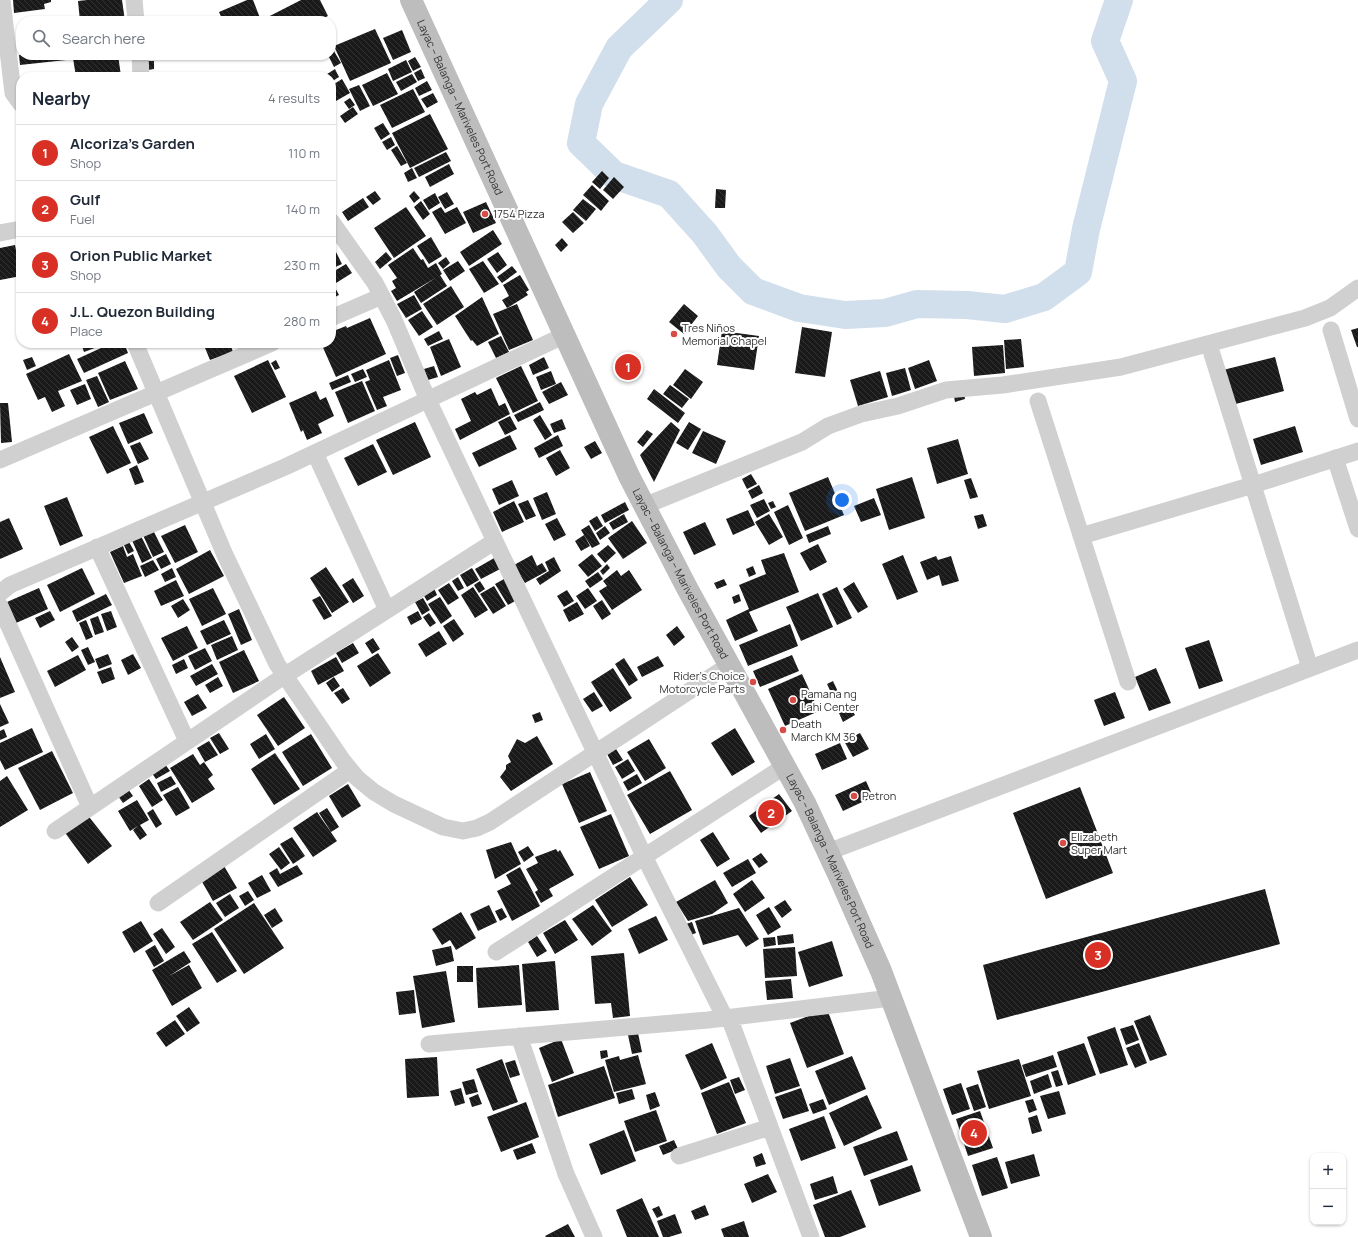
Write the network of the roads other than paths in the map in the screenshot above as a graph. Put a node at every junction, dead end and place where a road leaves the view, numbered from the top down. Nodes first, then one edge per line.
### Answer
1 (2, 0) edge
2 (134, 0) edge
3 (411, 0) edge
4 (136, 16) edge
5 (140, 60) edge
6 (141, 72) edge
7 (16, 97) edge
8 (336, 228) edge
9 (16, 230) edge
10 (0, 233) edge
11 (1358, 288) edge
12 (382, 296) junction
13 (336, 316) edge
14 (1331, 330) dead end
15 (565, 335) junction
16 (137, 348) edge
17 (261, 348) edge
18 (1212, 354) dead end
19 (155, 394) junction
20 (428, 400) junction
21 (1038, 401) dead end
22 (1358, 419) edge
23 (1358, 451) edge
24 (315, 453) junction
25 (1335, 458) junction
26 (0, 460) edge
27 (1253, 485) junction
28 (202, 502) junction
29 (644, 506) junction
30 (1358, 530) edge
31 (1081, 536) junction
32 (495, 541) junction
33 (97, 547) junction
34 (0, 593) edge
35 (0, 606) edge
36 (387, 610) junction
37 (1358, 650) edge
38 (729, 665) junction
39 (1310, 668) junction
40 (284, 676) junction
41 (1128, 682) dead end
42 (187, 741) junction
43 (595, 752) junction
44 (785, 766) junction
45 (350, 770) junction
46 (90, 807) junction
47 (55, 830) dead end
48 (828, 852) junction
49 (644, 856) junction
50 (158, 903) dead end
51 (496, 952) dead end
52 (891, 998) junction
53 (727, 1018) junction
54 (519, 1036) junction
55 (429, 1044) dead end
56 (770, 1127) junction
57 (679, 1156) dead end
58 (594, 1237) edge
59 (811, 1237) edge
60 (981, 1237) edge

1 - 7 street
2 - 4 street
3 - 15 main road, Layac – Balanga – Mariveles Port Road
5 - 6 street
8 - 12 street
9 - 10 street
11 - 29 street
12 - 13 street
12 - 20 street
14 - 22 street
15 - 20 street
15 - 29 main road, Layac – Balanga – Mariveles Port Road
16 - 19 street
17 - 19 street
18 - 27 street
19 - 26 street
19 - 28 street
20 - 24 street
20 - 32 street
21 - 31 street
23 - 25 street
24 - 28 street
24 - 36 street
25 - 27 street
25 - 30 street
27 - 31 street
27 - 39 street
28 - 33 street
28 - 40 street
29 - 38 main road, Layac – Balanga – Mariveles Port Road
31 - 41 street
32 - 36 street
32 - 43 street
33 - 34 street
33 - 42 street
35 - 46 street
36 - 40 street
37 - 39 street
38 - 43 street
38 - 44 main road, Layac – Balanga – Mariveles Port Road
39 - 48 street
40 - 42 street
40 - 45 street
42 - 46 street
43 - 45 street
43 - 49 street
44 - 48 main road, Layac – Balanga – Mariveles Port Road
44 - 49 street
45 - 50 street
46 - 47 street
48 - 52 main road, Layac – Balanga – Mariveles Port Road
49 - 51 street
49 - 53 street
52 - 53 street
52 - 60 main road, Layac – Balanga – Mariveles Port Road
53 - 54 street
53 - 56 street
54 - 55 street
54 - 58 street
56 - 57 street
56 - 59 street

